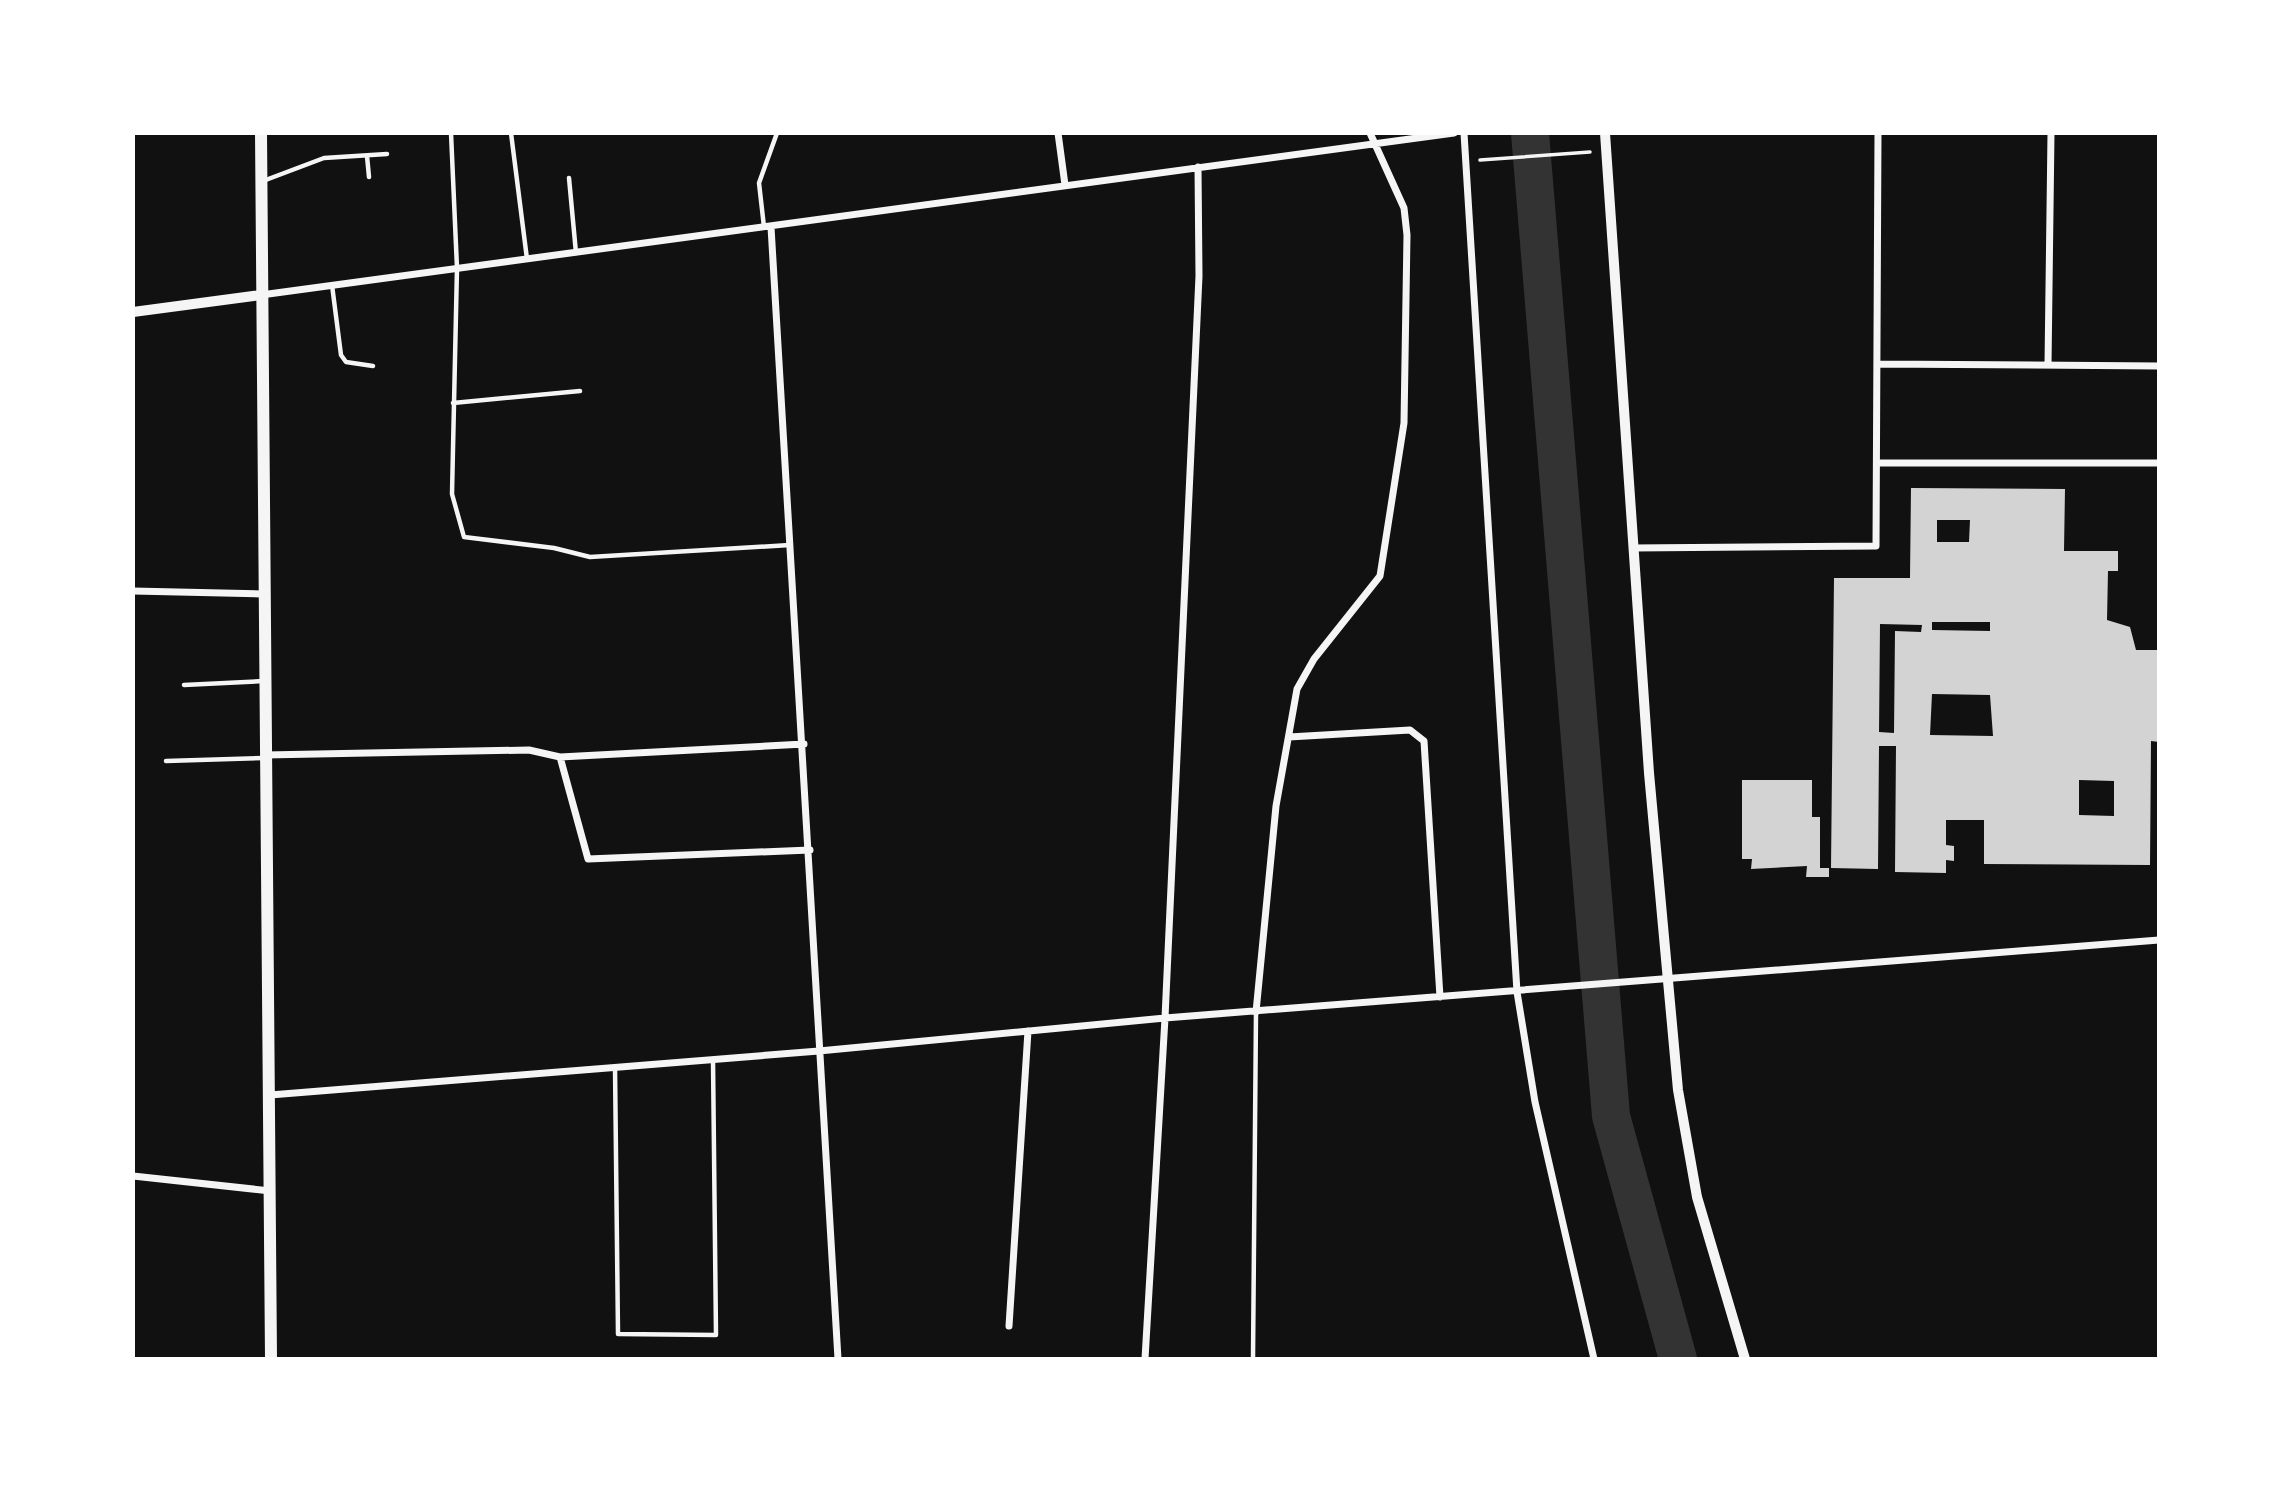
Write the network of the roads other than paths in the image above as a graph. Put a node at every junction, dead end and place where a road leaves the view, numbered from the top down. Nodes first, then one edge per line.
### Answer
1 (261, 133) edge
2 (451, 133) edge
3 (511, 133) edge
4 (777, 133) edge
5 (1058, 133) edge
6 (1370, 133) edge
7 (1454, 133) edge
8 (1464, 133) edge
9 (1605, 133) edge
10 (1878, 133) edge
11 (2051, 133) edge
12 (1375, 142) junction
13 (387, 154) dead end
14 (367, 156) junction
15 (1198, 167) junction
16 (369, 177) dead end
17 (569, 178) dead end
18 (261, 182) junction
19 (1065, 185) junction
20 (767, 228) junction
21 (576, 253) junction
22 (527, 260) junction
23 (457, 268) junction
24 (332, 285) junction
25 (261, 295) junction
26 (133, 312) edge
27 (1878, 364) junction
28 (2048, 365) junction
29 (373, 366) dead end
30 (2159, 366) edge
31 (580, 391) dead end
32 (453, 403) junction
33 (1878, 463) junction
34 (2159, 463) edge
35 (791, 545) junction
36 (1633, 548) junction
37 (133, 590) edge
38 (262, 594) junction
39 (264, 681) junction
40 (184, 685) dead end
41 (1289, 737) junction
42 (804, 744) junction
43 (265, 756) junction
44 (561, 757) junction
45 (166, 761) dead end
46 (810, 850) junction
47 (2159, 940) edge
48 (1668, 980) junction
49 (1517, 992) junction
50 (1440, 997) junction
51 (1256, 1012) junction
52 (1165, 1018) junction
53 (1028, 1031) junction
54 (819, 1051) junction
55 (713, 1059) junction
56 (615, 1067) junction
57 (270, 1095) junction
58 (133, 1176) edge
59 (271, 1191) junction
60 (1009, 1326) dead end
61 (271, 1359) edge
62 (838, 1359) edge
63 (1145, 1359) edge
64 (1253, 1359) edge
65 (1594, 1359) edge
66 (1745, 1359) edge

1 - 18 main road
2 - 23 lane
3 - 22 lane
4 - 20 lane
5 - 19 street
6 - 12 street
7 - 12 street
8 - 49 street
9 - 36 street
10 - 27 street
11 - 28 street
12 - 15 street
12 - 41 street
13 - 14 lane
14 - 16 lane
14 - 18 lane
15 - 19 street
15 - 52 street
17 - 21 lane
18 - 25 main road
19 - 20 street
20 - 21 street
20 - 35 street
21 - 22 street
22 - 23 street
23 - 24 street
23 - 32 lane
24 - 25 street
24 - 29 lane
25 - 26 street
25 - 38 main road
27 - 28 street
27 - 33 street
28 - 30 street
31 - 32 lane
32 - 35 lane
33 - 34 street
33 - 36 street
35 - 42 street
36 - 48 street
37 - 38 street
38 - 39 main road
39 - 40 lane
39 - 43 main road
41 - 50 street
41 - 51 street
42 - 44 street
42 - 46 street
43 - 44 street
43 - 45 lane
43 - 57 main road
44 - 46 street
46 - 54 street
47 - 48 street
48 - 49 street
48 - 66 street
49 - 50 street
49 - 65 street
50 - 51 street
51 - 52 street
51 - 64 lane
52 - 53 street
52 - 63 street
53 - 54 street
53 - 60 street
54 - 55 street
54 - 62 street
55 - 56 street
55 - 56 lane
56 - 57 street
57 - 59 main road
58 - 59 street
59 - 61 main road

